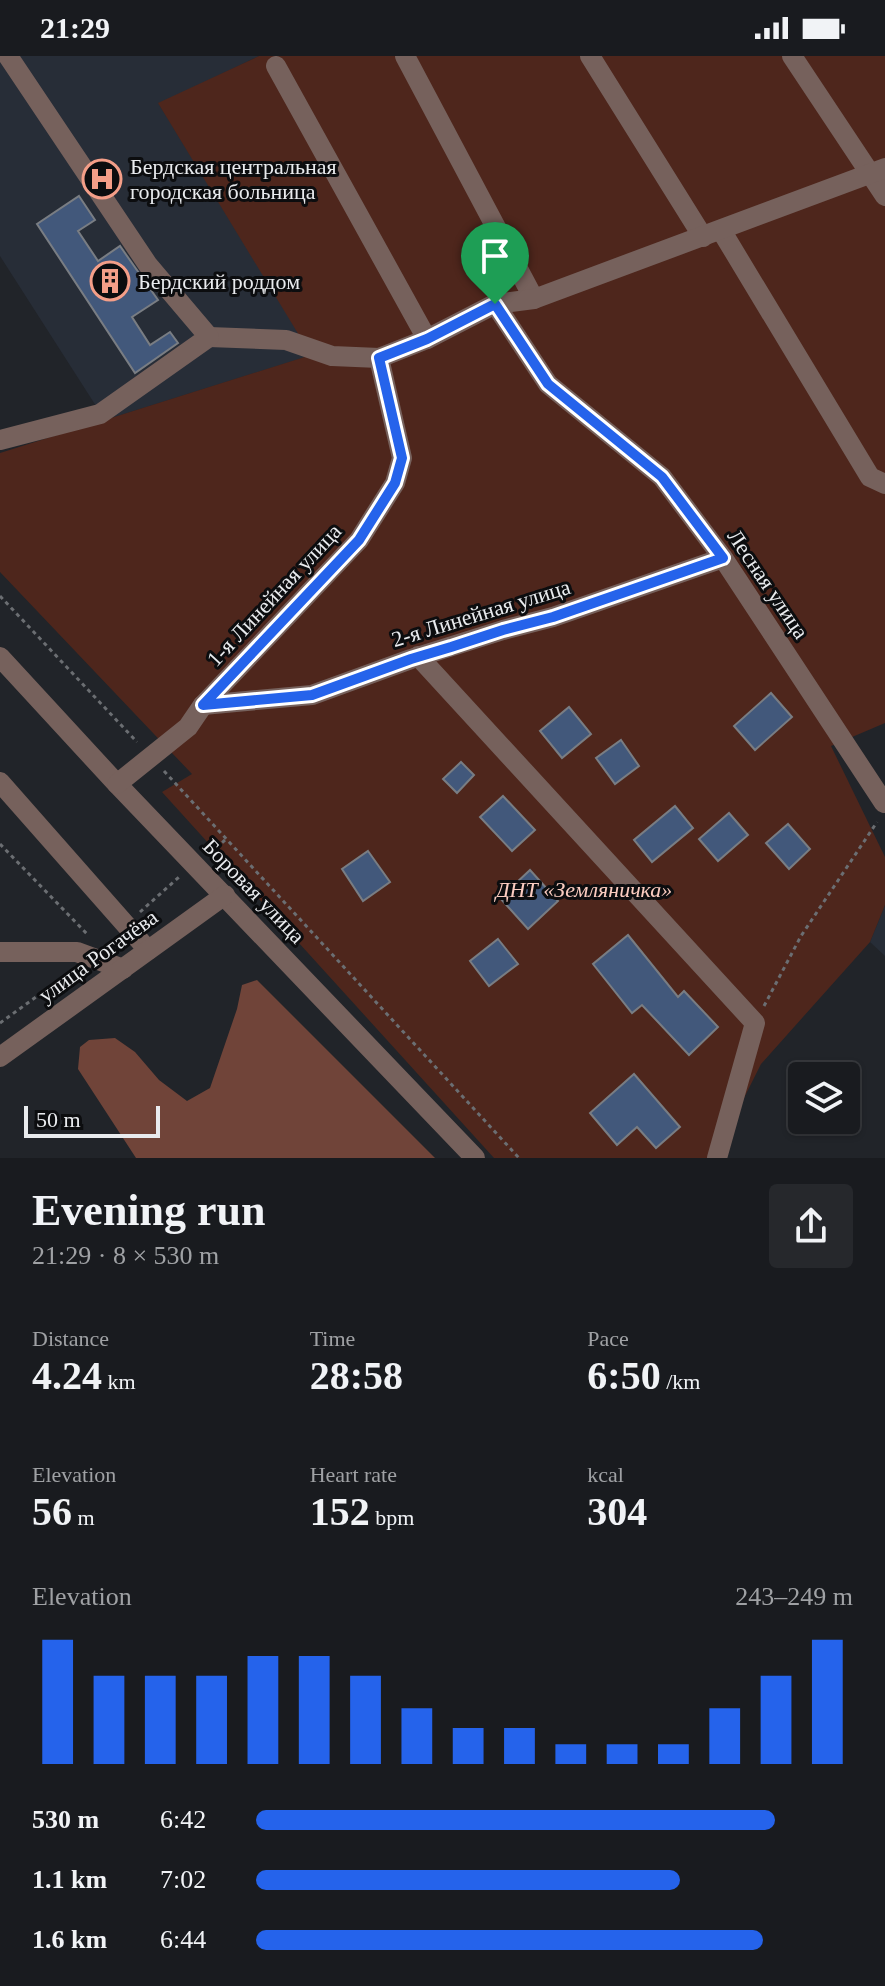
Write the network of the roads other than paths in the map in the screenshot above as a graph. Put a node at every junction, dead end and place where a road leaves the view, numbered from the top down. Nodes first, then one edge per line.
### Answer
1 (8, 56) edge
2 (405, 56) edge
3 (590, 56) edge
4 (792, 56) edge
5 (276, 66) dead end
6 (877, 170) edge
7 (885, 196) edge
8 (712, 234) junction
9 (534, 299) junction
10 (495, 304) junction
11 (209, 337) junction
12 (427, 339) junction
13 (379, 358) junction
14 (0, 440) edge
15 (885, 484) edge
16 (723, 558) junction
17 (418, 656) junction
18 (0, 657) edge
19 (203, 705) junction
20 (0, 782) edge
21 (117, 784) junction
22 (884, 803) edge
23 (225, 895) junction
24 (148, 950) junction
25 (0, 952) edge
26 (123, 969) junction
27 (0, 1057) edge
28 (475, 1158) edge
29 (717, 1158) edge

1 - 11 street
2 - 9 street
3 - 8 street
4 - 6 street
5 - 12 street
6 - 7 street
6 - 8 street
8 - 9 street
8 - 15 street
9 - 10 street
10 - 12 street
10 - 16 street, Лесная улица
11 - 13 street
11 - 14 street
12 - 13 street
13 - 19 street, 1-я Линейная улица
16 - 17 street, 2-я Линейная улица
16 - 22 street, Лесная улица
17 - 19 street, 2-я Линейная улица
17 - 29 street
18 - 21 street, Боровая улица
19 - 21 street, 1-я Линейная улица
20 - 24 street
21 - 23 street, Боровая улица
23 - 24 street, улица Рогачёва
23 - 28 street, Боровая улица
24 - 26 street, улица Рогачёва
25 - 26 street
26 - 27 street, улица Рогачёва

